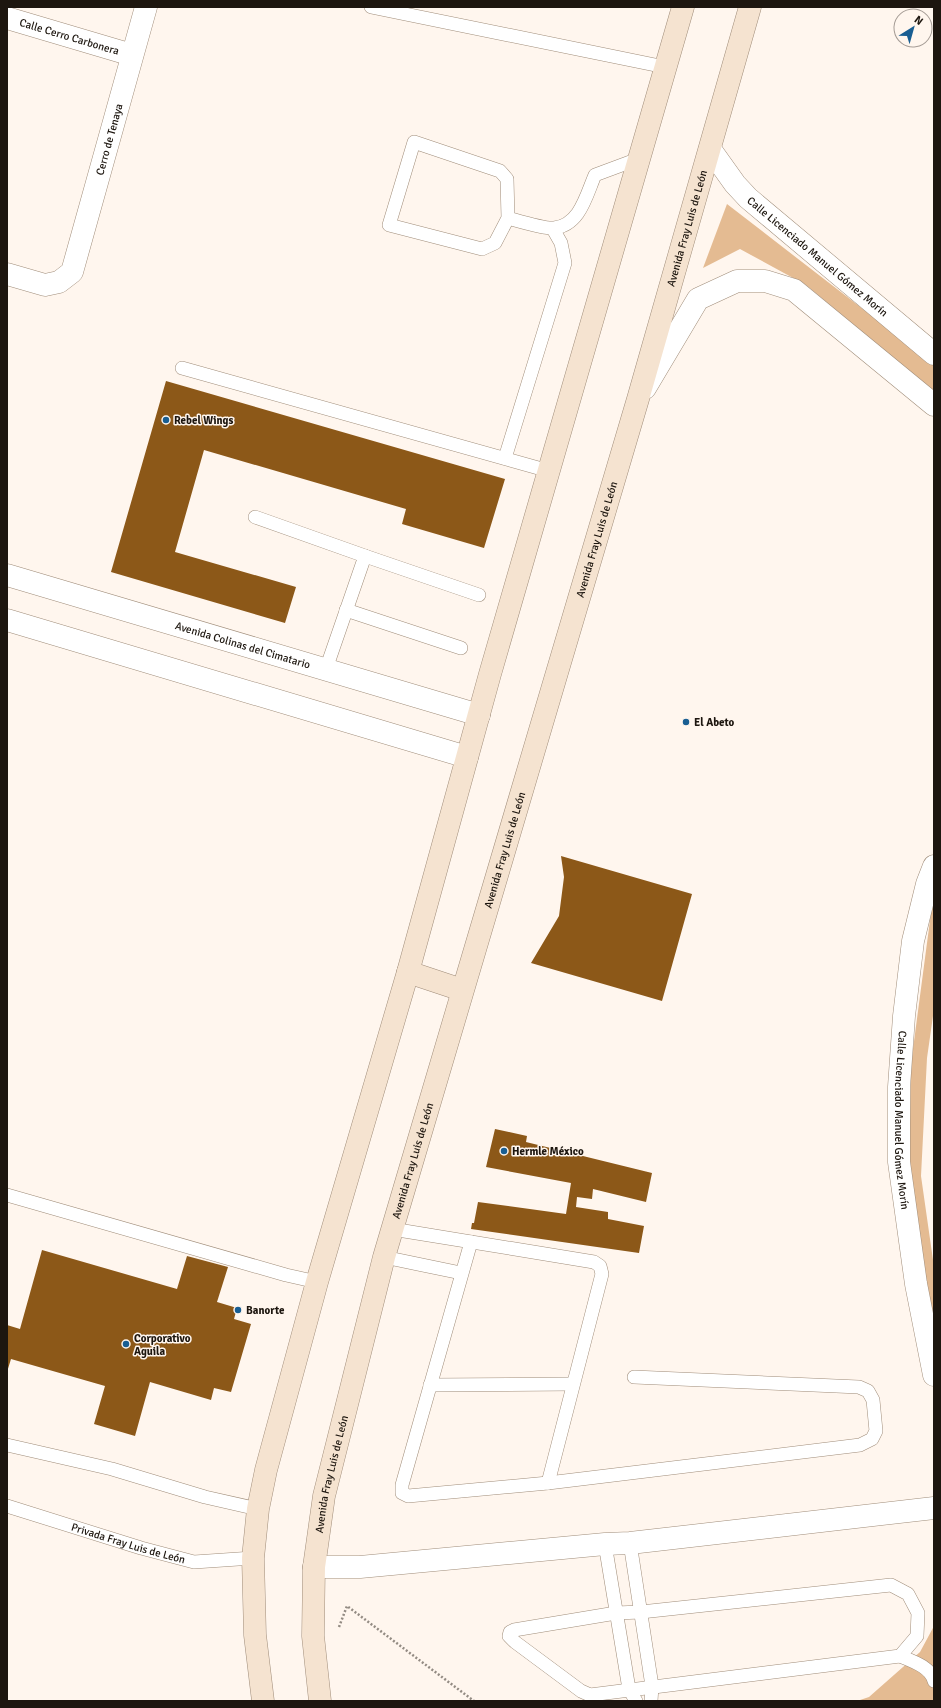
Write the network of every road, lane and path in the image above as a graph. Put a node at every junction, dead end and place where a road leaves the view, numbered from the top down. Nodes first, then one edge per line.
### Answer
1 (146, 7) edge
2 (371, 7) edge
3 (682, 7) edge
4 (750, 7) edge
5 (7, 18) edge
6 (132, 55) junction
7 (665, 67) junction
8 (710, 149) junction
9 (638, 158) junction
10 (508, 218) junction
11 (553, 228) junction
12 (7, 274) edge
13 (934, 354) edge
14 (182, 368) dead end
15 (638, 399) junction
16 (934, 405) edge
17 (505, 458) junction
18 (549, 471) junction
19 (255, 517) dead end
20 (365, 556) junction
21 (7, 575) edge
22 (479, 595) dead end
23 (346, 610) junction
24 (7, 620) edge
25 (461, 648) dead end
26 (326, 669) junction
27 (479, 715) junction
28 (467, 757) junction
29 (934, 866) edge
30 (408, 972) junction
31 (462, 990) junction
32 (7, 1195) edge
33 (392, 1229) junction
34 (471, 1242) junction
35 (384, 1257) junction
36 (461, 1273) junction
37 (317, 1282) junction
38 (934, 1375) edge
39 (634, 1377) dead end
40 (573, 1384) junction
41 (430, 1385) junction
42 (7, 1445) edge
43 (548, 1483) junction
44 (7, 1506) edge
45 (934, 1508) edge
46 (258, 1510) junction
47 (630, 1543) junction
48 (604, 1544) junction
49 (253, 1558) junction
50 (314, 1567) junction
51 (347, 1606) dead end
52 (641, 1612) junction
53 (616, 1613) junction
54 (900, 1656) junction
55 (934, 1681) edge
56 (652, 1686) junction
57 (629, 1689) junction
58 (263, 1701) edge
59 (320, 1701) edge
60 (474, 1701) edge
61 (636, 1701) edge
62 (651, 1701) edge

1 - 6 street, Cerro de Tenaya
2 - 7 lane
3 - 7 main road
4 - 8 main road, Avenida Fray Luis de León
5 - 6 street, Calle Cerro Carbonera
6 - 12 street, Cerro de Tenaya
7 - 9 main road
8 - 13 street, Calle Licenciado Manuel Gómez Morín
8 - 15 main road, Avenida Fray Luis de León
9 - 11 lane
9 - 18 main road
10 - 10 lane
10 - 11 lane
11 - 17 lane
14 - 17 lane
15 - 16 street
15 - 31 main road, Avenida Fray Luis de León
17 - 18 lane
18 - 27 main road
19 - 20 lane
20 - 22 lane
20 - 23 lane
21 - 26 street, Avenida Colinas del Cimatario
23 - 25 lane
23 - 26 lane
24 - 28 street
26 - 27 street, Avenida Colinas del Cimatario
27 - 28 main road
28 - 30 main road
29 - 38 street, Calle Licenciado Manuel Gómez Morín
30 - 31 main road
30 - 37 main road
31 - 33 main road, Avenida Fray Luis de León
32 - 37 lane
33 - 34 lane
33 - 35 main road, Avenida Fray Luis de León
34 - 36 lane
34 - 40 lane
35 - 36 lane
35 - 50 main road, Avenida Fray Luis de León
36 - 41 lane
37 - 46 main road
39 - 43 lane
40 - 41 lane
40 - 43 lane
41 - 43 lane
42 - 46 lane
44 - 49 lane, Privada Fray Luis de León
45 - 47 street
46 - 49 main road
47 - 48 street
47 - 52 lane
48 - 50 street
48 - 53 lane
49 - 58 main road
50 - 59 main road, Avenida Fray Luis de León
51 - 60 path
52 - 53 lane
52 - 54 lane
52 - 56 lane
53 - 57 lane
53 - 57 lane
54 - 55 lane
54 - 56 lane
56 - 57 lane
56 - 62 lane
57 - 61 lane

